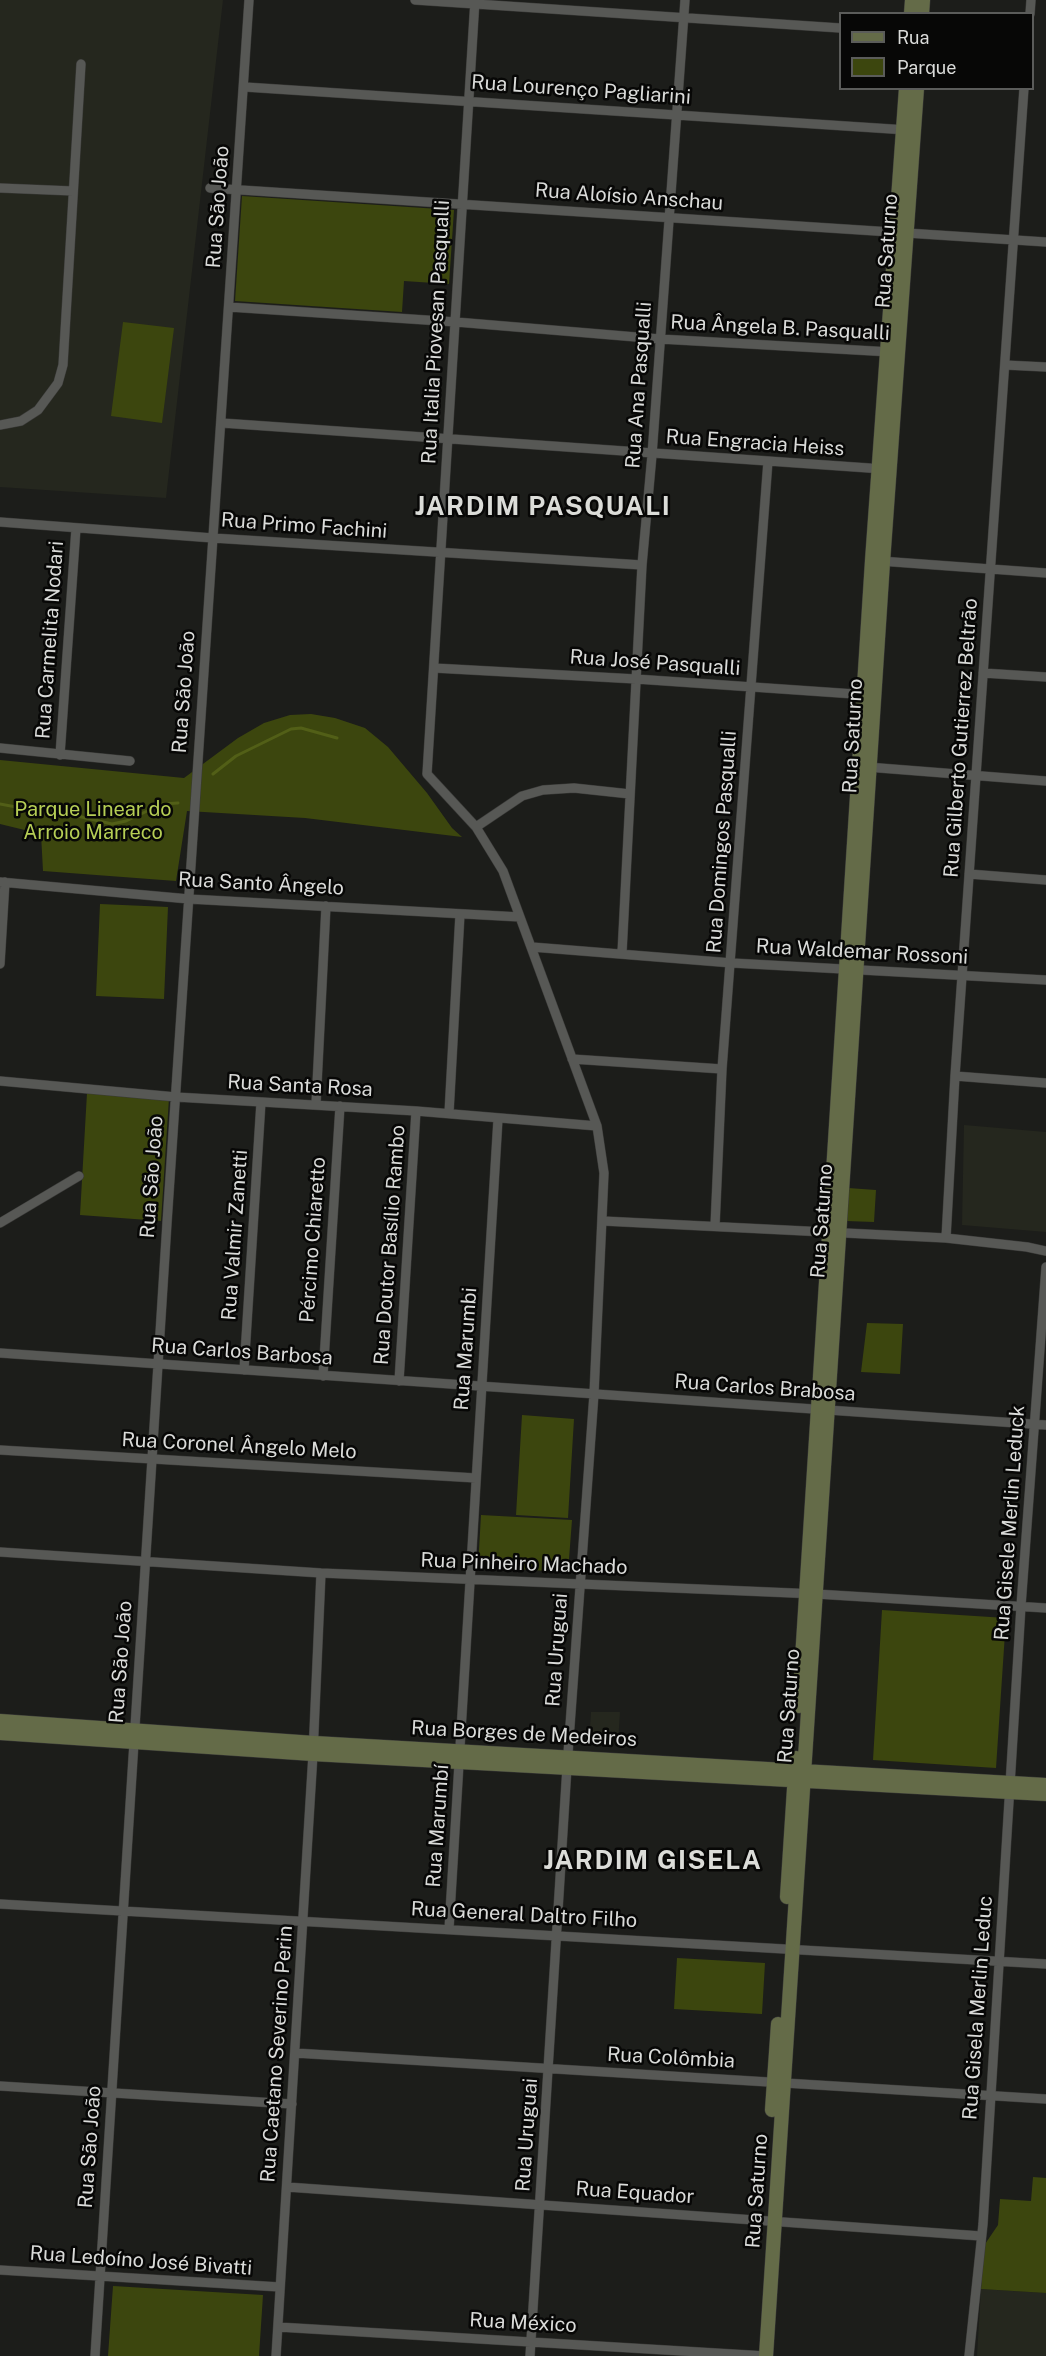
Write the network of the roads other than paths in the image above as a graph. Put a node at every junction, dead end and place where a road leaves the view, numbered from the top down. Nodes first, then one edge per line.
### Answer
1 (249, 0) edge
2 (415, 0) edge
3 (685, 0) edge
4 (475, 2) edge
5 (684, 17) junction
6 (839, 28) edge
7 (81, 64) dead end
8 (245, 87) junction
9 (906, 90) edge
10 (917, 90) edge
11 (1024, 90) edge
12 (468, 100) junction
13 (677, 115) junction
14 (909, 130) junction
15 (0, 188) edge
16 (210, 188) dead end
17 (236, 190) junction
18 (73, 191) junction
19 (461, 205) junction
20 (669, 218) junction
21 (901, 233) junction
22 (1013, 240) junction
23 (1046, 242) edge
24 (229, 307) junction
25 (456, 322) junction
26 (660, 339) junction
27 (893, 352) junction
28 (1005, 365) junction
29 (1046, 367) edge
30 (222, 423) junction
31 (0, 425) edge
32 (449, 438) junction
33 (652, 454) junction
34 (768, 461) junction
35 (884, 469) junction
36 (0, 522) edge
37 (76, 528) junction
38 (213, 538) junction
39 (440, 553) junction
40 (877, 561) junction
41 (642, 565) junction
42 (991, 569) junction
43 (1046, 573) edge
44 (434, 668) junction
45 (983, 673) junction
46 (1046, 677) edge
47 (636, 679) junction
48 (751, 687) junction
49 (869, 695) junction
50 (0, 748) edge
51 (60, 755) junction
52 (130, 761) dead end
53 (865, 767) junction
54 (427, 774) joint
55 (976, 776) junction
56 (1046, 781) edge
57 (630, 794) junction
58 (476, 827) junction
59 (969, 873) junction
60 (1046, 880) edge
61 (3, 882) edge
62 (189, 899) junction
63 (326, 906) junction
64 (460, 914) junction
65 (520, 918) junction
66 (532, 947) junction
67 (622, 953) junction
68 (732, 963) junction
69 (0, 964) edge
70 (852, 971) junction
71 (962, 975) junction
72 (1046, 980) edge
73 (572, 1059) junction
74 (722, 1069) junction
75 (955, 1076) junction
76 (0, 1081) edge
77 (1046, 1083) edge
78 (176, 1097) junction
79 (261, 1102) junction
80 (316, 1104) junction
81 (340, 1106) junction
82 (416, 1111) junction
83 (449, 1113) junction
84 (498, 1119) junction
85 (597, 1126) junction
86 (79, 1176) dead end
87 (603, 1221) junction
88 (0, 1223) edge
89 (715, 1226) junction
90 (835, 1232) junction
91 (946, 1238) junction
92 (1046, 1251) edge
93 (1046, 1267) edge
94 (0, 1353) edge
95 (158, 1364) junction
96 (244, 1370) junction
97 (323, 1376) junction
98 (399, 1381) junction
99 (481, 1387) junction
100 (594, 1394) junction
101 (823, 1410) junction
102 (1041, 1425) edge
103 (0, 1450) edge
104 (152, 1459) junction
105 (476, 1478) junction
106 (0, 1552) edge
107 (145, 1563) junction
108 (321, 1573) junction
109 (472, 1581) junction
110 (579, 1585) junction
111 (811, 1594) junction
112 (1021, 1606) junction
113 (1046, 1608) edge
114 (0, 1721) edge
115 (0, 1733) edge
116 (134, 1735) junction
117 (314, 1748) junction
118 (461, 1755) junction
119 (567, 1762) junction
120 (799, 1774) junction
121 (1046, 1785) edge
122 (1010, 1787) junction
123 (1046, 1794) edge
124 (0, 1904) edge
125 (123, 1911) junction
126 (303, 1921) junction
127 (449, 1929) junction
128 (558, 1935) junction
129 (788, 1949) junction
130 (999, 1961) junction
131 (1046, 1964) edge
132 (295, 2053) junction
133 (549, 2068) junction
134 (778, 2082) junction
135 (0, 2086) edge
136 (111, 2093) junction
137 (991, 2095) junction
138 (1046, 2098) edge
139 (292, 2104) junction
140 (287, 2187) junction
141 (540, 2204) junction
142 (770, 2220) junction
143 (981, 2236) junction
144 (0, 2270) edge
145 (100, 2276) junction
146 (280, 2287) junction
147 (278, 2326) junction
148 (531, 2342) junction
149 (95, 2356) edge
150 (276, 2356) edge
151 (530, 2356) edge
152 (758, 2356) edge
153 (766, 2356) edge
154 (969, 2356) edge

1 - 8 street, Rua São João
2 - 4 street
3 - 5 street, Rua Ana Pasqualli
4 - 5 street
4 - 12 street, Rua Italia Piovesan Pasqualli
5 - 6 street
5 - 13 street, Rua Ana Pasqualli
7 - 18 street
8 - 12 street, Rua Lourenço Pagliarini
8 - 17 street, Rua São João
9 - 14 street, Rua Saturno
10 - 14 street, Rua Saturno
11 - 22 street, Rua Gilberto Gutierrez Beltrão
12 - 13 street, Rua Lourenço Pagliarini
12 - 19 street, Rua Italia Piovesan Pasqualli
13 - 14 street, Rua Lourenço Pagliarini
13 - 20 street, Rua Ana Pasqualli
14 - 21 street, Rua Saturno
15 - 18 street
16 - 17 street, Rua Aloísio Anschau
17 - 19 street, Rua Aloísio Anschau
17 - 24 street, Rua São João
18 - 31 street
19 - 20 street, Rua Aloísio Anschau
19 - 25 street, Rua Italia Piovesan Pasqualli
20 - 21 street, Rua Aloísio Anschau
20 - 26 street, Rua Ana Pasqualli
21 - 22 street, Rua Aloísio Anschau
21 - 27 street, Rua Saturno
22 - 23 street, Rua Aloísio Anschau
22 - 28 street, Rua Gilberto Gutierrez Beltrão
24 - 25 street, Rua Ângela B. Pasqualli
24 - 30 street, Rua São João
25 - 26 street, Rua Ângela B. Pasqualli
25 - 32 street, Rua Italia Piovesan Pasqualli
26 - 27 street, Rua Ângela B. Pasqualli
26 - 33 street, Rua Ana Pasqualli
27 - 35 street, Rua Saturno
28 - 29 street
28 - 42 street, Rua Gilberto Gutierrez Beltrão
30 - 32 street, Rua Engracia Heiss
30 - 38 street, Rua São João
32 - 33 street, Rua Engracia Heiss
32 - 39 street, Rua Italia Piovesan Pasqualli
33 - 34 street, Rua Engracia Heiss
33 - 41 street, Rua Ana Pasqualli
34 - 35 street, Rua Engracia Heiss
34 - 48 street, Rua Domingos Pasqualli
35 - 40 street, Rua Saturno
36 - 37 street, Rua Primo Fachini
37 - 38 street, Rua Primo Fachini
37 - 51 street, Rua Carmelita Nodari
38 - 39 street, Rua Primo Fachini
38 - 62 street, Rua São João
39 - 41 street, Rua Primo Fachini
39 - 44 street, Rua Italia Piovesan Pasqualli
40 - 42 street
40 - 49 street, Rua Saturno
41 - 47 street, Rua Ana Pasqualli
42 - 43 street
42 - 45 street, Rua Gilberto Gutierrez Beltrão
44 - 47 street, Rua José Pasqualli
44 - 54 street, Rua Italia Piovesan Pasqualli
45 - 46 street
45 - 55 street, Rua Gilberto Gutierrez Beltrão
47 - 48 street, Rua José Pasqualli
47 - 57 street, Rua Ana Pasqualli
48 - 49 street, Rua José Pasqualli
48 - 68 street, Rua Domingos Pasqualli
49 - 53 street, Rua Saturno
50 - 51 street
51 - 52 street
53 - 55 street
53 - 70 street, Rua Saturno
54 - 58 street, Rua Uruguai
55 - 56 street
55 - 59 street, Rua Gilberto Gutierrez Beltrão
57 - 58 street
57 - 67 street, Rua Ana Pasqualli
58 - 65 street, Rua Uruguai
59 - 60 street
59 - 71 street, Rua Gilberto Gutierrez Beltrão
61 - 62 street, Rua Santo Ângelo
61 - 69 street
62 - 63 street, Rua Santo Ângelo
62 - 78 street, Rua São João
63 - 64 street, Rua Santo Ângelo
63 - 80 street
64 - 65 street, Rua Santo Ângelo
64 - 83 street
65 - 66 street, Rua Uruguai
66 - 67 street, Rua Waldemar Rossoni
66 - 73 street, Rua Uruguai
67 - 68 street, Rua Waldemar Rossoni
68 - 70 street, Rua Waldemar Rossoni
68 - 74 street, Rua Domingos Pasqualli
70 - 71 street, Rua Waldemar Rossoni
70 - 90 street, Rua Saturno
71 - 72 street, Rua Waldemar Rossoni
71 - 75 street, Rua Gilberto Gutierrez Beltrão
73 - 74 street
73 - 85 street, Rua Uruguai
74 - 89 street, Rua Domingos Pasqualli
75 - 77 street
75 - 91 street, Rua Gilberto Gutierrez Beltrão
76 - 78 street, Rua Santa Rosa
78 - 79 street, Rua Santa Rosa
78 - 95 street, Rua São João
79 - 80 street, Rua Santa Rosa
79 - 96 street, Rua Valmir Zanetti
80 - 81 street, Rua Santa Rosa
81 - 82 street, Rua Santa Rosa
81 - 97 street, Pércimo Chiaretto
82 - 83 street, Rua Santa Rosa
82 - 98 street, Rua Doutor Basílio Rambo
83 - 84 street, Rua Santa Rosa
84 - 85 street, Rua Santa Rosa
84 - 99 street, Rua Marumbi
85 - 87 street, Rua Uruguai
86 - 88 street
87 - 89 street
87 - 100 street, Rua Uruguai
89 - 90 street
90 - 91 street
90 - 101 street, Rua Saturno
91 - 92 street
93 - 102 street, Rua Gisele Merlin Leduck
94 - 95 street, Rua Carlos Barbosa
95 - 96 street, Rua Carlos Barbosa
95 - 104 street, Rua São João
96 - 97 street, Rua Carlos Barbosa
97 - 98 street, Rua Carlos Barbosa
98 - 99 street, Rua Carlos Barbosa
99 - 100 street, Rua Carlos Brabosa
99 - 105 street, Rua Marumbi
100 - 101 street, Rua Carlos Brabosa
100 - 110 street, Rua Uruguai
101 - 102 street, Rua Carlos Brabosa
101 - 111 street, Rua Saturno
102 - 112 street, Rua Gisele Merlin Leduck
103 - 104 street, Rua Coronel Ângelo Melo
104 - 105 street, Rua Coronel Ângelo Melo
104 - 107 street, Rua São João
105 - 109 street, Rua Marumbi
106 - 107 street, Rua Pinheiro Machado
107 - 108 street, Rua Pinheiro Machado
107 - 116 street, Rua São João
108 - 109 street, Rua Pinheiro Machado
108 - 117 street, Rua Caetano Severino Perin
109 - 110 street, Rua Pinheiro Machado
109 - 118 street, Rua Marumbí
110 - 111 street, Rua Pinheiro Machado
110 - 119 street, Rua Uruguai
111 - 112 street, Rua Pinheiro Machado
111 - 120 street, Rua Saturno
112 - 113 street, Rua Pinheiro Machado
112 - 122 street, Rua Gisele Merlin Leduck
114 - 116 street, Rua Borges de Medeiros
115 - 116 street
116 - 117 street, Rua Borges de Medeiros
116 - 125 street, Rua São João
117 - 118 street, Rua Borges de Medeiros
117 - 126 street, Rua Caetano Severino Perin
118 - 119 street, Rua Borges de Medeiros
118 - 127 street, Rua Marumbí
119 - 120 street, Rua Borges de Medeiros
119 - 128 street, Rua Uruguai
120 - 122 street, Rua Borges de Medeiros
120 - 129 street, Rua Saturno
121 - 122 street, Rua Borges de Medeiros
122 - 123 street, Rua Borges de Medeiros
122 - 130 street, Rua Gisela Merlin Leduc
124 - 125 street, Rua General Daltro Filho
125 - 126 street, Rua General Daltro Filho
125 - 136 street, Rua São João
126 - 127 street, Rua General Daltro Filho
126 - 132 street, Rua Caetano Severino Perin
127 - 128 street, Rua General Daltro Filho
128 - 129 street, Rua General Daltro Filho
128 - 133 street, Rua Uruguai
129 - 130 street, Rua General Daltro Filho
129 - 134 street, Rua Saturno
130 - 131 street, Rua General Daltro Filho
130 - 137 street, Rua Gisela Merlin Leduc
132 - 133 street, Rua Colômbia
132 - 139 street, Rua Caetano Severino Perin
133 - 134 street, Rua Colômbia
133 - 141 street, Rua Uruguai
134 - 137 street, Rua Colômbia
134 - 142 street, Rua Saturno
135 - 136 street
136 - 139 street
136 - 145 street, Rua São João
137 - 138 street, Rua Colômbia
137 - 143 street, Rua Gisela Merlin Leduc
139 - 140 street, Rua Caetano Severino Perin
140 - 141 street, Rua Equador
140 - 146 street, Rua Caetano Severino Perin
141 - 142 street, Rua Equador
141 - 148 street, Rua Uruguai
142 - 143 street, Rua Equador
142 - 152 street, Rua Saturno
142 - 153 street, Rua Saturno
143 - 154 street, Rua Gisela Merlin Leduc
144 - 145 street, Rua Ledoíno José Bivatti
145 - 146 street, Rua Ledoíno José Bivatti
145 - 149 street, Rua São João
146 - 147 street, Rua Caetano Severino Perin
147 - 148 street, Rua México
147 - 150 street, Rua Caetano Severino Perin
148 - 151 street, Rua Uruguai
148 - 152 street, Rua México
152 - 153 street, Rua México

